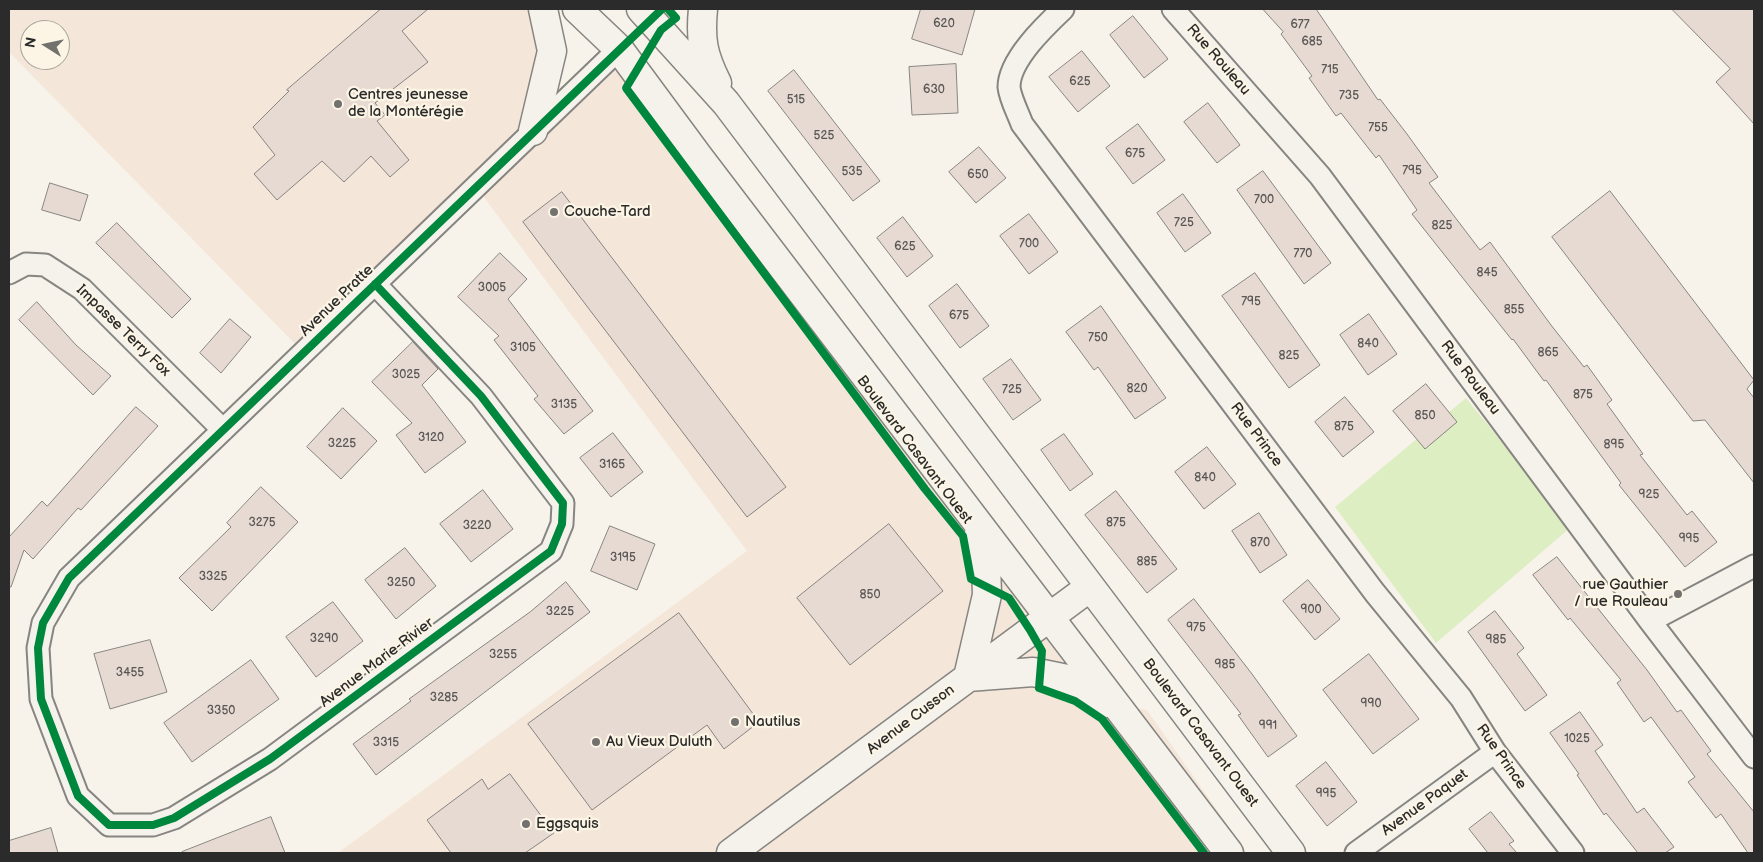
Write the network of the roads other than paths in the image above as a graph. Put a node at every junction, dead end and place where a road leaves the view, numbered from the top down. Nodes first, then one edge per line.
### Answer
1 (543, 9) edge
2 (577, 9) edge
3 (703, 9) edge
4 (1063, 9) edge
5 (1173, 9) edge
6 (651, 12) edge
7 (620, 49) junction
8 (726, 103) junction
9 (533, 131) junction
10 (9, 273) edge
11 (375, 284) junction
12 (224, 430) junction
13 (977, 524) junction
14 (1754, 566) edge
15 (1090, 587) junction
16 (1048, 617) junction
17 (1650, 621) junction
18 (43, 623) joint
19 (968, 677) junction
20 (1119, 710) junction
21 (1494, 752) junction
22 (1754, 757) edge
23 (731, 853) edge
24 (1229, 853) edge
25 (1291, 853) edge
26 (1356, 853) edge
27 (1573, 853) edge

1 - 9 street
2 - 7 street, Boulevard Casavant Ouest
3 - 8 street
4 - 21 street, Rue Prince
5 - 17 street, Rue Rouleau
6 - 7 street, Avenue Pratte
6 - 8 street, Boulevard Casavant Ouest
7 - 9 street, Avenue Pratte
7 - 13 street, Boulevard Casavant Ouest
8 - 15 street, Boulevard Casavant Ouest
9 - 11 street, Avenue Pratte
10 - 12 street, Impasse Terry Fox
11 - 12 street, Avenue Pratte
11 - 18 street, Avenue Marie-Rivier
12 - 18 street, Avenue Pratte
13 - 16 street, Boulevard Casavant Ouest
13 - 19 street
14 - 17 street
15 - 16 street, Avenue Cusson
15 - 25 street, Boulevard Casavant Ouest
16 - 19 street, Avenue Cusson
16 - 20 street, Boulevard Casavant Ouest
17 - 22 street, Rue Rouleau
19 - 20 street
19 - 23 street, Avenue Cusson
20 - 24 street, Boulevard Casavant Ouest
21 - 26 street, Avenue Paquet
21 - 27 street, Rue Prince

